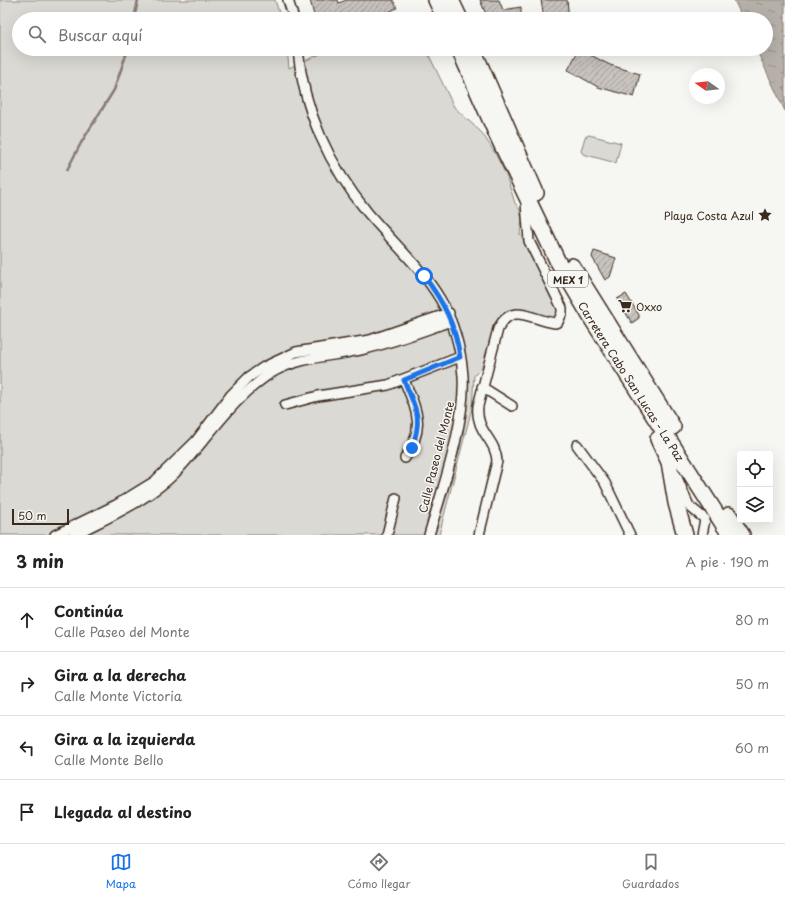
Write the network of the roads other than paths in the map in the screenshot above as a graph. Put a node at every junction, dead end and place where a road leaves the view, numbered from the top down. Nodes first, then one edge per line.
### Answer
1 (288, 0) edge
2 (436, 0) edge
3 (451, 0) edge
4 (292, 12) edge
5 (442, 12) edge
6 (457, 12) edge
7 (299, 56) edge
8 (462, 56) edge
9 (476, 56) edge
10 (525, 193) junction
11 (450, 317) junction
12 (593, 321) junction
13 (322, 351) junction
14 (460, 357) junction
15 (404, 380) junction
16 (482, 387) junction
17 (285, 405) dead end
18 (512, 406) dead end
19 (577, 445) dead end
20 (663, 447) junction
21 (405, 458) dead end
22 (708, 492) junction
23 (396, 498) dead end
24 (716, 515) junction
25 (55, 535) edge
26 (74, 535) edge
27 (387, 535) edge
28 (429, 535) edge
29 (479, 535) edge
30 (630, 535) edge
31 (685, 535) edge
32 (702, 535) edge
33 (730, 535) edge
34 (742, 535) edge

1 - 4 street
2 - 5 highway
3 - 6 highway
7 - 11 street, Calle Paseo del Monte
8 - 10 highway, Carretera Cabo San Lucas - La Paz / MEX 1
9 - 22 highway, Carretera Cabo San Lucas - La Paz / MEX 1
10 - 12 highway, Carretera Cabo San Lucas - La Paz / MEX 1
10 - 16 street
11 - 13 street
11 - 14 street, Calle Paseo del Monte
12 - 20 highway
12 - 22 highway, Carretera Cabo San Lucas - La Paz / MEX 1
13 - 25 street
13 - 26 street
14 - 15 street
14 - 28 street, Calle Paseo del Monte
15 - 17 street
15 - 21 street
16 - 18 street
16 - 29 street
19 - 30 street
20 - 24 street
20 - 31 highway
22 - 24 highway, Carretera Cabo San Lucas - La Paz / MEX 1
23 - 27 street
24 - 32 street
24 - 33 highway, Carretera Cabo San Lucas - La Paz / MEX 1
24 - 34 highway, Carretera Cabo San Lucas - La Paz / MEX 1

